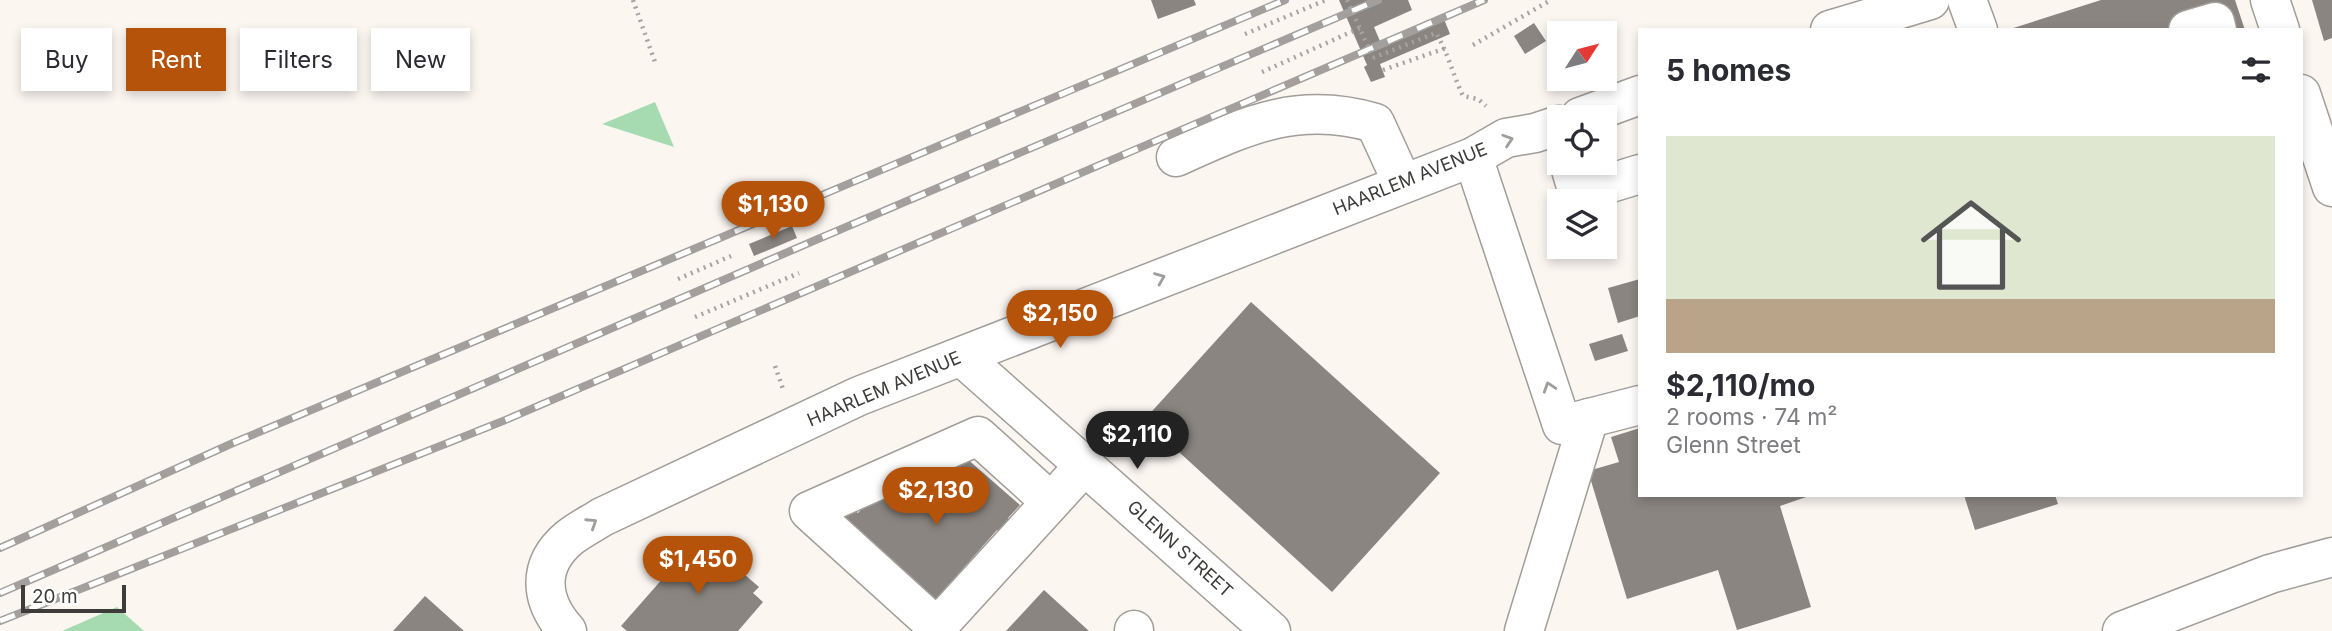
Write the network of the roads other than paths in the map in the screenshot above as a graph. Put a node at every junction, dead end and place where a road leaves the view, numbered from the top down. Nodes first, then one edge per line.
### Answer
1 (1967, 0) edge
2 (2270, 0) edge
3 (1911, 3) edge
4 (1836, 28) edge
5 (1977, 28) edge
6 (2195, 28) edge
7 (2216, 28) edge
8 (2279, 28) edge
9 (1638, 96) edge
10 (2303, 100) edge
11 (1613, 105) edge
12 (1547, 130) edge
13 (1473, 157) junction
14 (1176, 158) dead end
15 (1573, 175) edge
16 (1638, 175) edge
17 (1402, 182) junction
18 (2332, 187) edge
19 (962, 357) junction
20 (1638, 406) edge
21 (1589, 418) junction
22 (1085, 465) junction
23 (1052, 502) junction
24 (2328, 564) edge
25 (1535, 628) edge
26 (567, 631) edge
27 (1271, 631) edge
28 (2122, 631) edge

1 - 5 street
2 - 8 street
3 - 4 street
6 - 7 street
9 - 11 street
10 - 18 street
13 -> 12 street, HAARLEM AVENUE
13 - 17 street, HAARLEM AVENUE
21 -> 13 street
14 - 17 street
15 - 16 street
19 -> 17 street, HAARLEM AVENUE
19 - 22 street, GLENN STREET
26 -> 19 street, HAARLEM AVENUE
20 - 21 street
21 - 25 street
22 - 23 street
22 - 27 street, GLENN STREET
23 - 23 street
24 - 28 street

